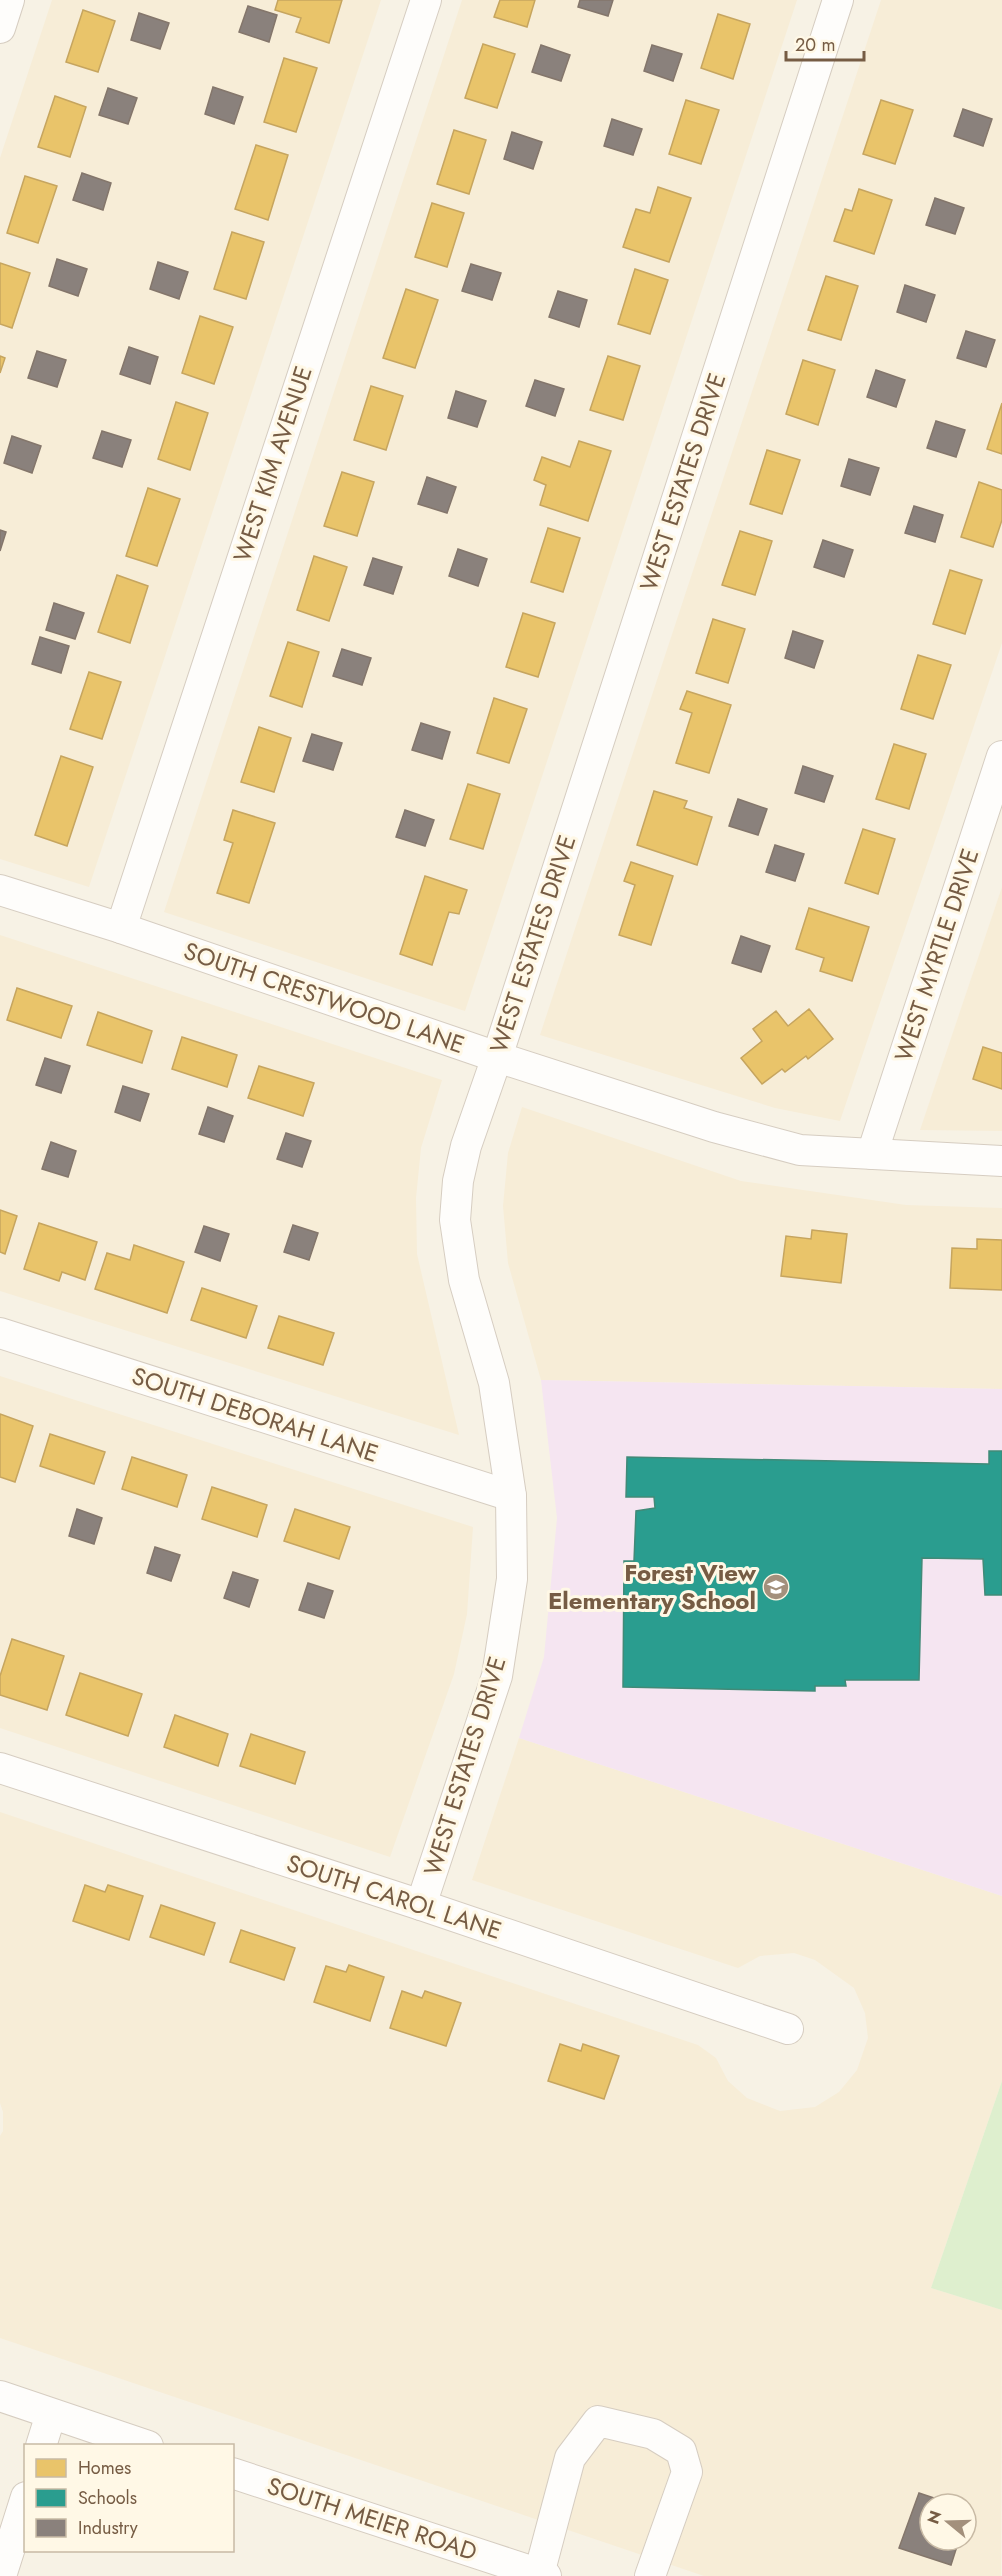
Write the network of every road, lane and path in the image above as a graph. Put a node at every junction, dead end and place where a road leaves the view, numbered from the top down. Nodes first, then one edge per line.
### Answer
1 (9, 0) edge
2 (426, 0) edge
3 (838, 0) edge
4 (0, 28) edge
5 (1002, 756) edge
6 (0, 890) edge
7 (121, 928) junction
8 (497, 1057) junction
9 (872, 1154) junction
10 (1002, 1161) edge
11 (0, 1333) edge
12 (511, 1496) junction
13 (0, 1767) edge
14 (421, 1905) junction
15 (788, 2029) dead end
16 (0, 2396) edge
17 (51, 2414) junction
18 (41, 2444) edge
19 (145, 2444) edge
20 (234, 2474) edge
21 (24, 2503) edge
22 (543, 2575) edge
23 (1, 2576) edge
24 (650, 2576) edge

1 - 4 street
2 - 7 street, WEST KIM AVENUE
3 - 8 street, WEST ESTATES DRIVE
5 - 9 street, WEST MYRTLE DRIVE
6 - 7 street, SOUTH CRESTWOOD LANE
7 - 8 street, SOUTH CRESTWOOD LANE
8 - 9 street, SOUTH CRESTWOOD LANE
8 - 12 street, WEST ESTATES DRIVE
9 - 10 street, SOUTH CRESTWOOD LANE
11 - 12 street, SOUTH DEBORAH LANE
12 - 14 street, WEST ESTATES DRIVE
13 - 14 street, SOUTH CAROL LANE
14 - 15 street, SOUTH CAROL LANE
16 - 17 street
17 - 18 street
17 - 19 street
20 - 22 street, SOUTH MEIER ROAD
21 - 23 street
22 - 24 street

